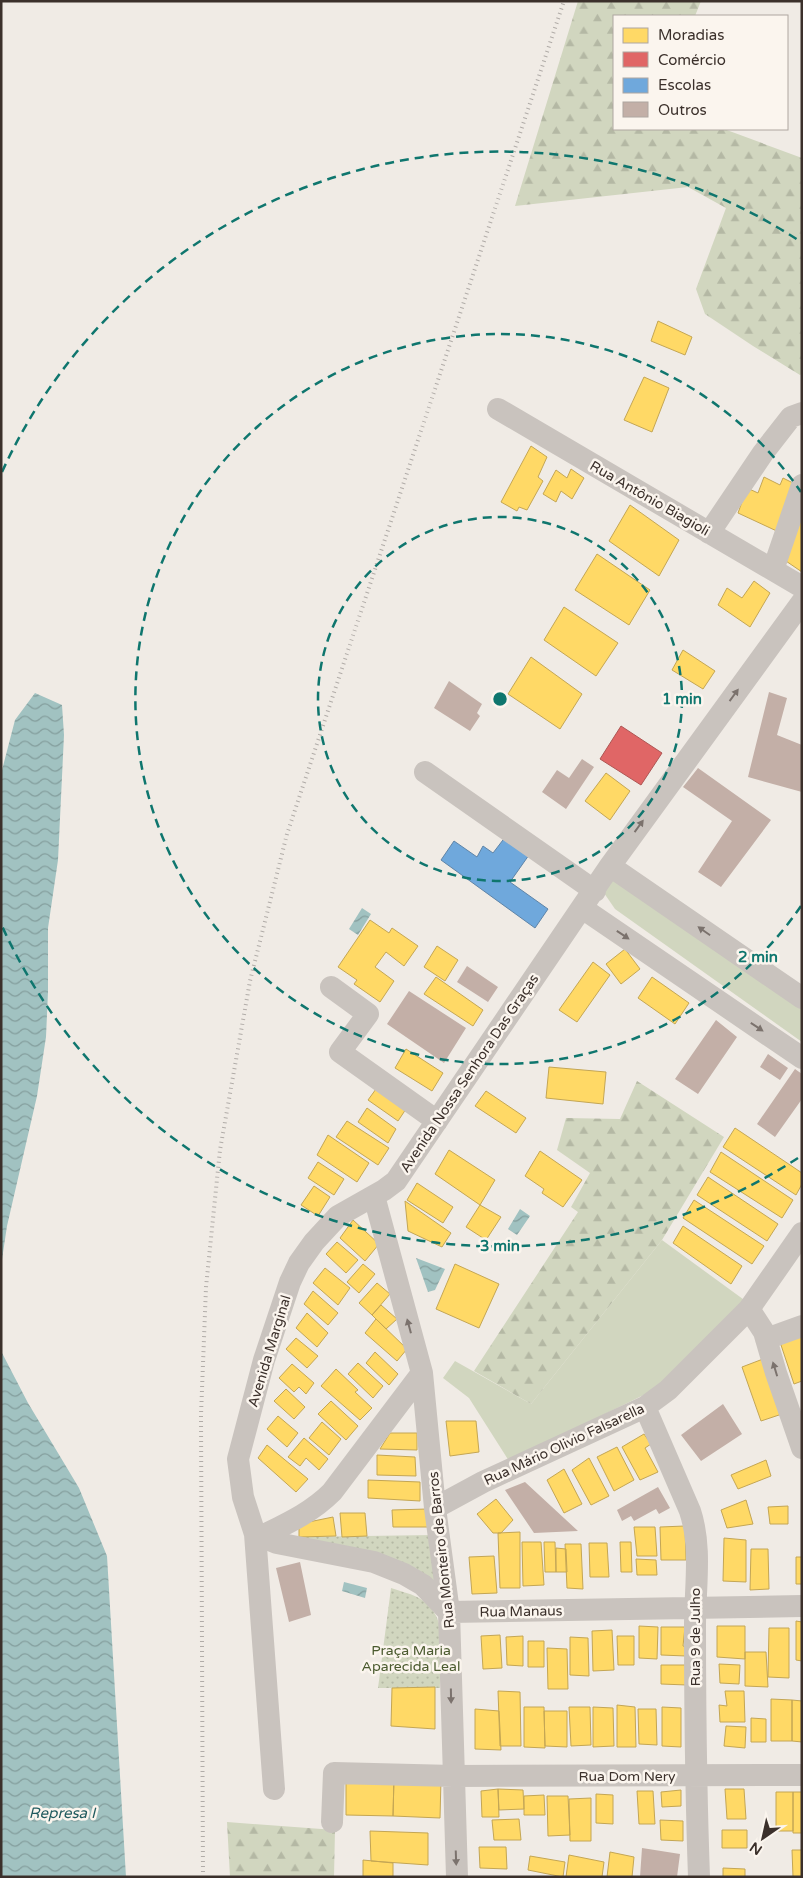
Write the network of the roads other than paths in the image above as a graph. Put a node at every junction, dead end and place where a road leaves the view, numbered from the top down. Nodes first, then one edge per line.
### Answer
1 (498, 408) dead end
2 (802, 413) edge
3 (802, 486) edge
4 (709, 533) junction
5 (773, 570) junction
6 (802, 587) edge
7 (802, 602) edge
8 (425, 772) dead end
9 (610, 866) junction
10 (588, 899) junction
11 (331, 988) dead end
12 (802, 998) edge
13 (802, 1058) edge
14 (437, 1121) junction
15 (374, 1196) junction
16 (802, 1233) edge
17 (749, 1309) junction
18 (802, 1326) edge
19 (766, 1339) junction
20 (422, 1373) junction
21 (793, 1393) edge
22 (645, 1407) junction
23 (802, 1448) edge
24 (435, 1508) junction
25 (258, 1535) junction
26 (802, 1606) edge
27 (695, 1608) junction
28 (449, 1612) junction
29 (802, 1775) edge
30 (453, 1776) junction
31 (696, 1776) junction
32 (274, 1789) dead end
33 (332, 1822) dead end
34 (456, 1877) edge
35 (699, 1877) edge

1 - 4 street, Rua Antônio Biagioli
2 - 4 street
3 - 5 street
4 - 5 street, Rua Antônio Biagioli
5 - 6 street, Rua Antônio Biagioli
9 -> 7 street, Avenida Nossa Senhora Das Graças
8 - 10 street
9 - 10 street, Avenida Nossa Senhora Das Graças
12 -> 9 street
10 -> 13 street
10 - 14 street, Avenida Nossa Senhora Das Graças
11 - 14 street
14 - 15 street, Avenida Nossa Senhora Das Graças
20 -> 15 street
15 - 25 street, Avenida Marginal
16 - 17 street, Rua Mário Olivio Falsarella
17 - 19 street
17 - 22 street, Rua Mário Olivio Falsarella
18 - 19 street
21 -> 19 street
20 - 24 street, Rua Monteiro de Barros
20 - 25 street
21 - 23 street
22 - 24 street, Rua Mário Olivio Falsarella
22 - 27 street, Rua 9 de Julho
24 - 28 street, Rua Monteiro de Barros
25 - 28 street
25 - 32 street, Avenida Marginal
26 - 27 street, Rua Manaus
27 - 28 street, Rua Manaus
27 - 31 street, Rua 9 de Julho
28 -> 30 street, Rua Monteiro de Barros
29 - 31 street, Rua Dom Nery
30 - 31 street, Rua Dom Nery
30 - 33 street, Rua Dom Nery
30 -> 34 street, Rua Monteiro de Barros
31 - 35 street, Rua 9 de Julho

